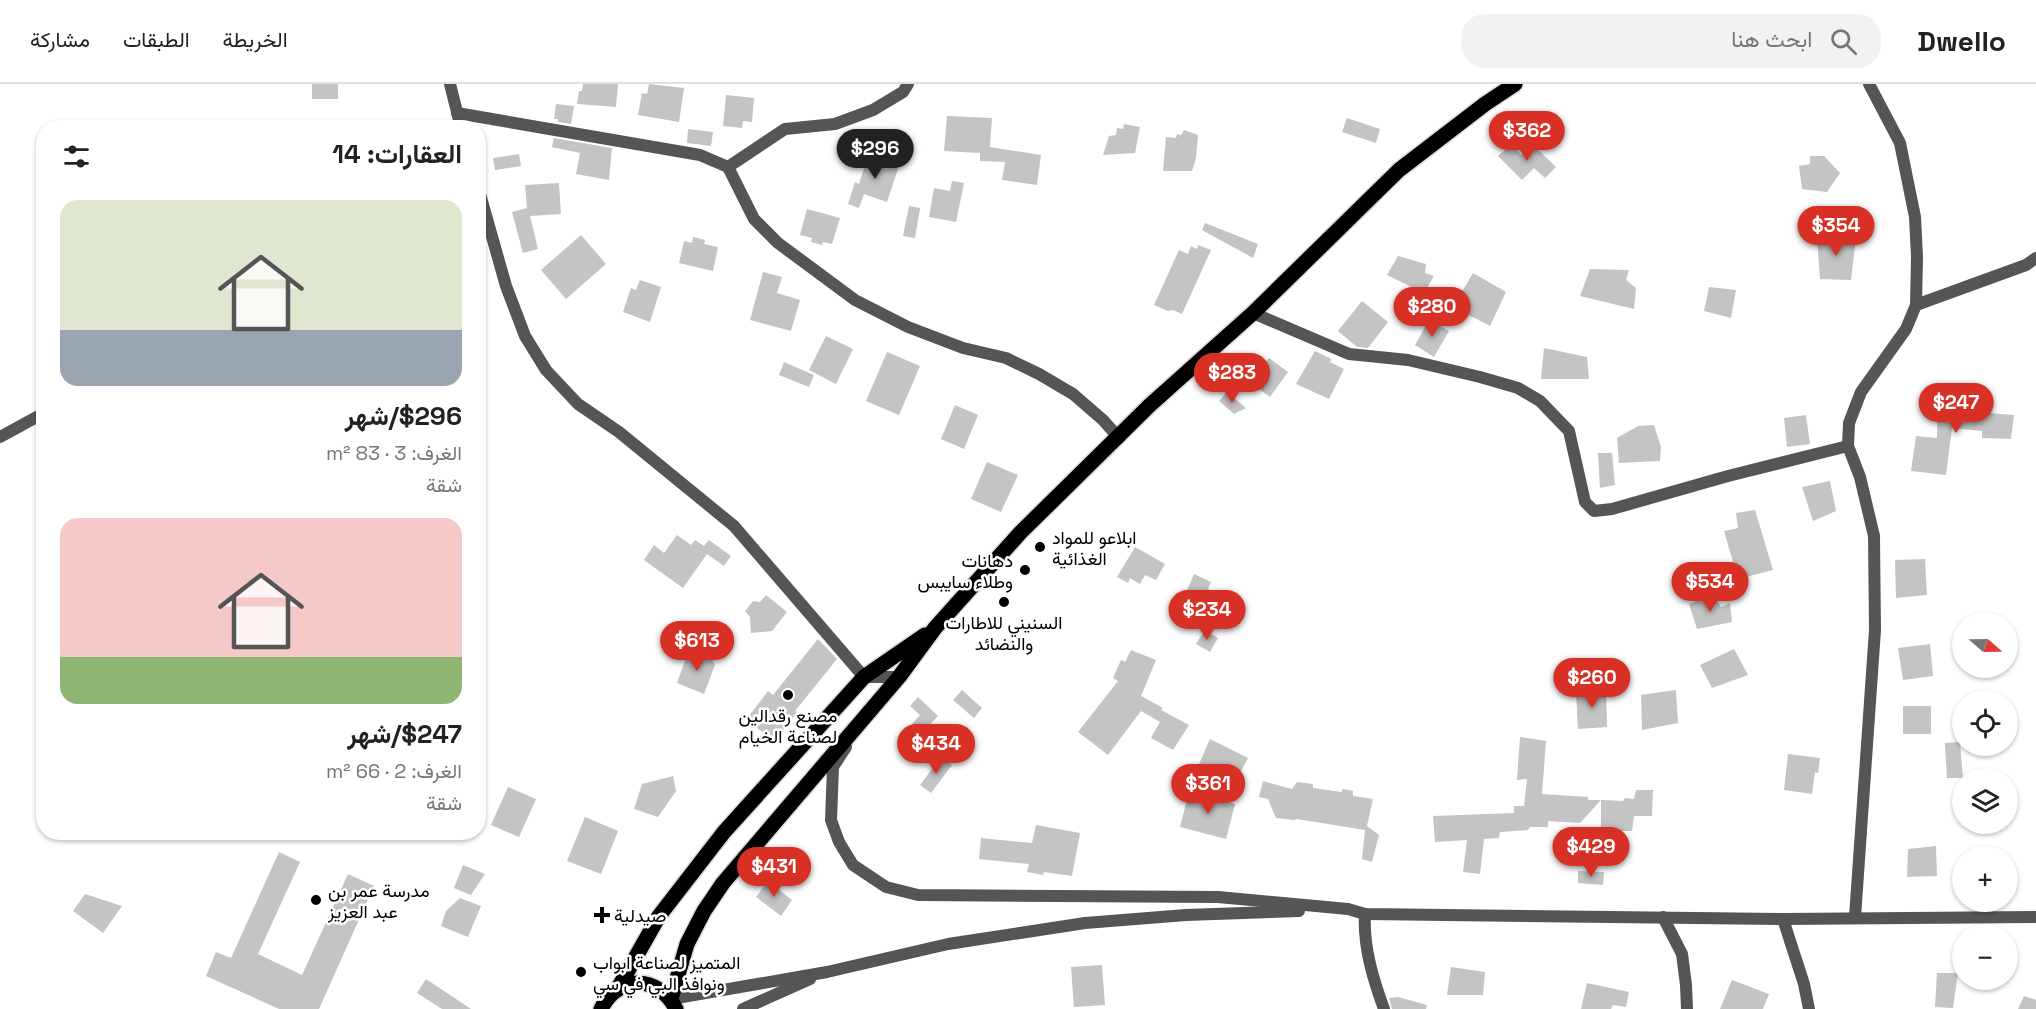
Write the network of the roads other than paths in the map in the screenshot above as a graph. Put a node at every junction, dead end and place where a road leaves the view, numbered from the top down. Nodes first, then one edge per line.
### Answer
1 (450, 84) edge
2 (908, 84) edge
3 (1515, 84) edge
4 (1869, 84) edge
5 (457, 112) junction
6 (459, 120) edge
7 (728, 167) junction
8 (486, 215) edge
9 (2036, 258) edge
10 (1916, 304) junction
11 (1253, 313) junction
12 (36, 418) edge
13 (0, 437) edge
14 (1119, 438) junction
15 (1848, 446) junction
16 (934, 628) junction
17 (864, 677) junction
18 (899, 677) junction
19 (883, 694) junction
20 (1348, 909) junction
21 (1365, 914) junction
22 (1663, 917) junction
23 (1855, 917) junction
24 (2036, 917) edge
25 (1783, 919) junction
26 (827, 972) junction
27 (617, 990) junction
28 (674, 1004) edge
29 (601, 1009) edge
30 (743, 1009) edge
31 (1384, 1009) edge
32 (1687, 1009) edge
33 (1809, 1009) edge

1 - 5 street
2 - 7 street
3 - 11 main road
4 - 10 street
5 - 6 street
5 - 7 street
7 - 14 street
8 - 17 street
9 - 10 street
10 - 15 street
11 - 14 main road
11 - 15 street
12 - 13 street
14 - 16 main road
15 - 23 street
16 - 17 main road
16 - 18 main road
17 - 18 street
17 - 27 main road
18 - 19 main road
19 - 20 street
19 - 28 main road
20 - 21 street
20 - 26 street
21 - 22 street
21 - 31 street
22 - 25 street
22 - 32 street
23 - 24 street
23 - 25 street
25 - 33 street
26 - 28 street
26 - 30 street
27 - 28 main road
27 - 29 main road

